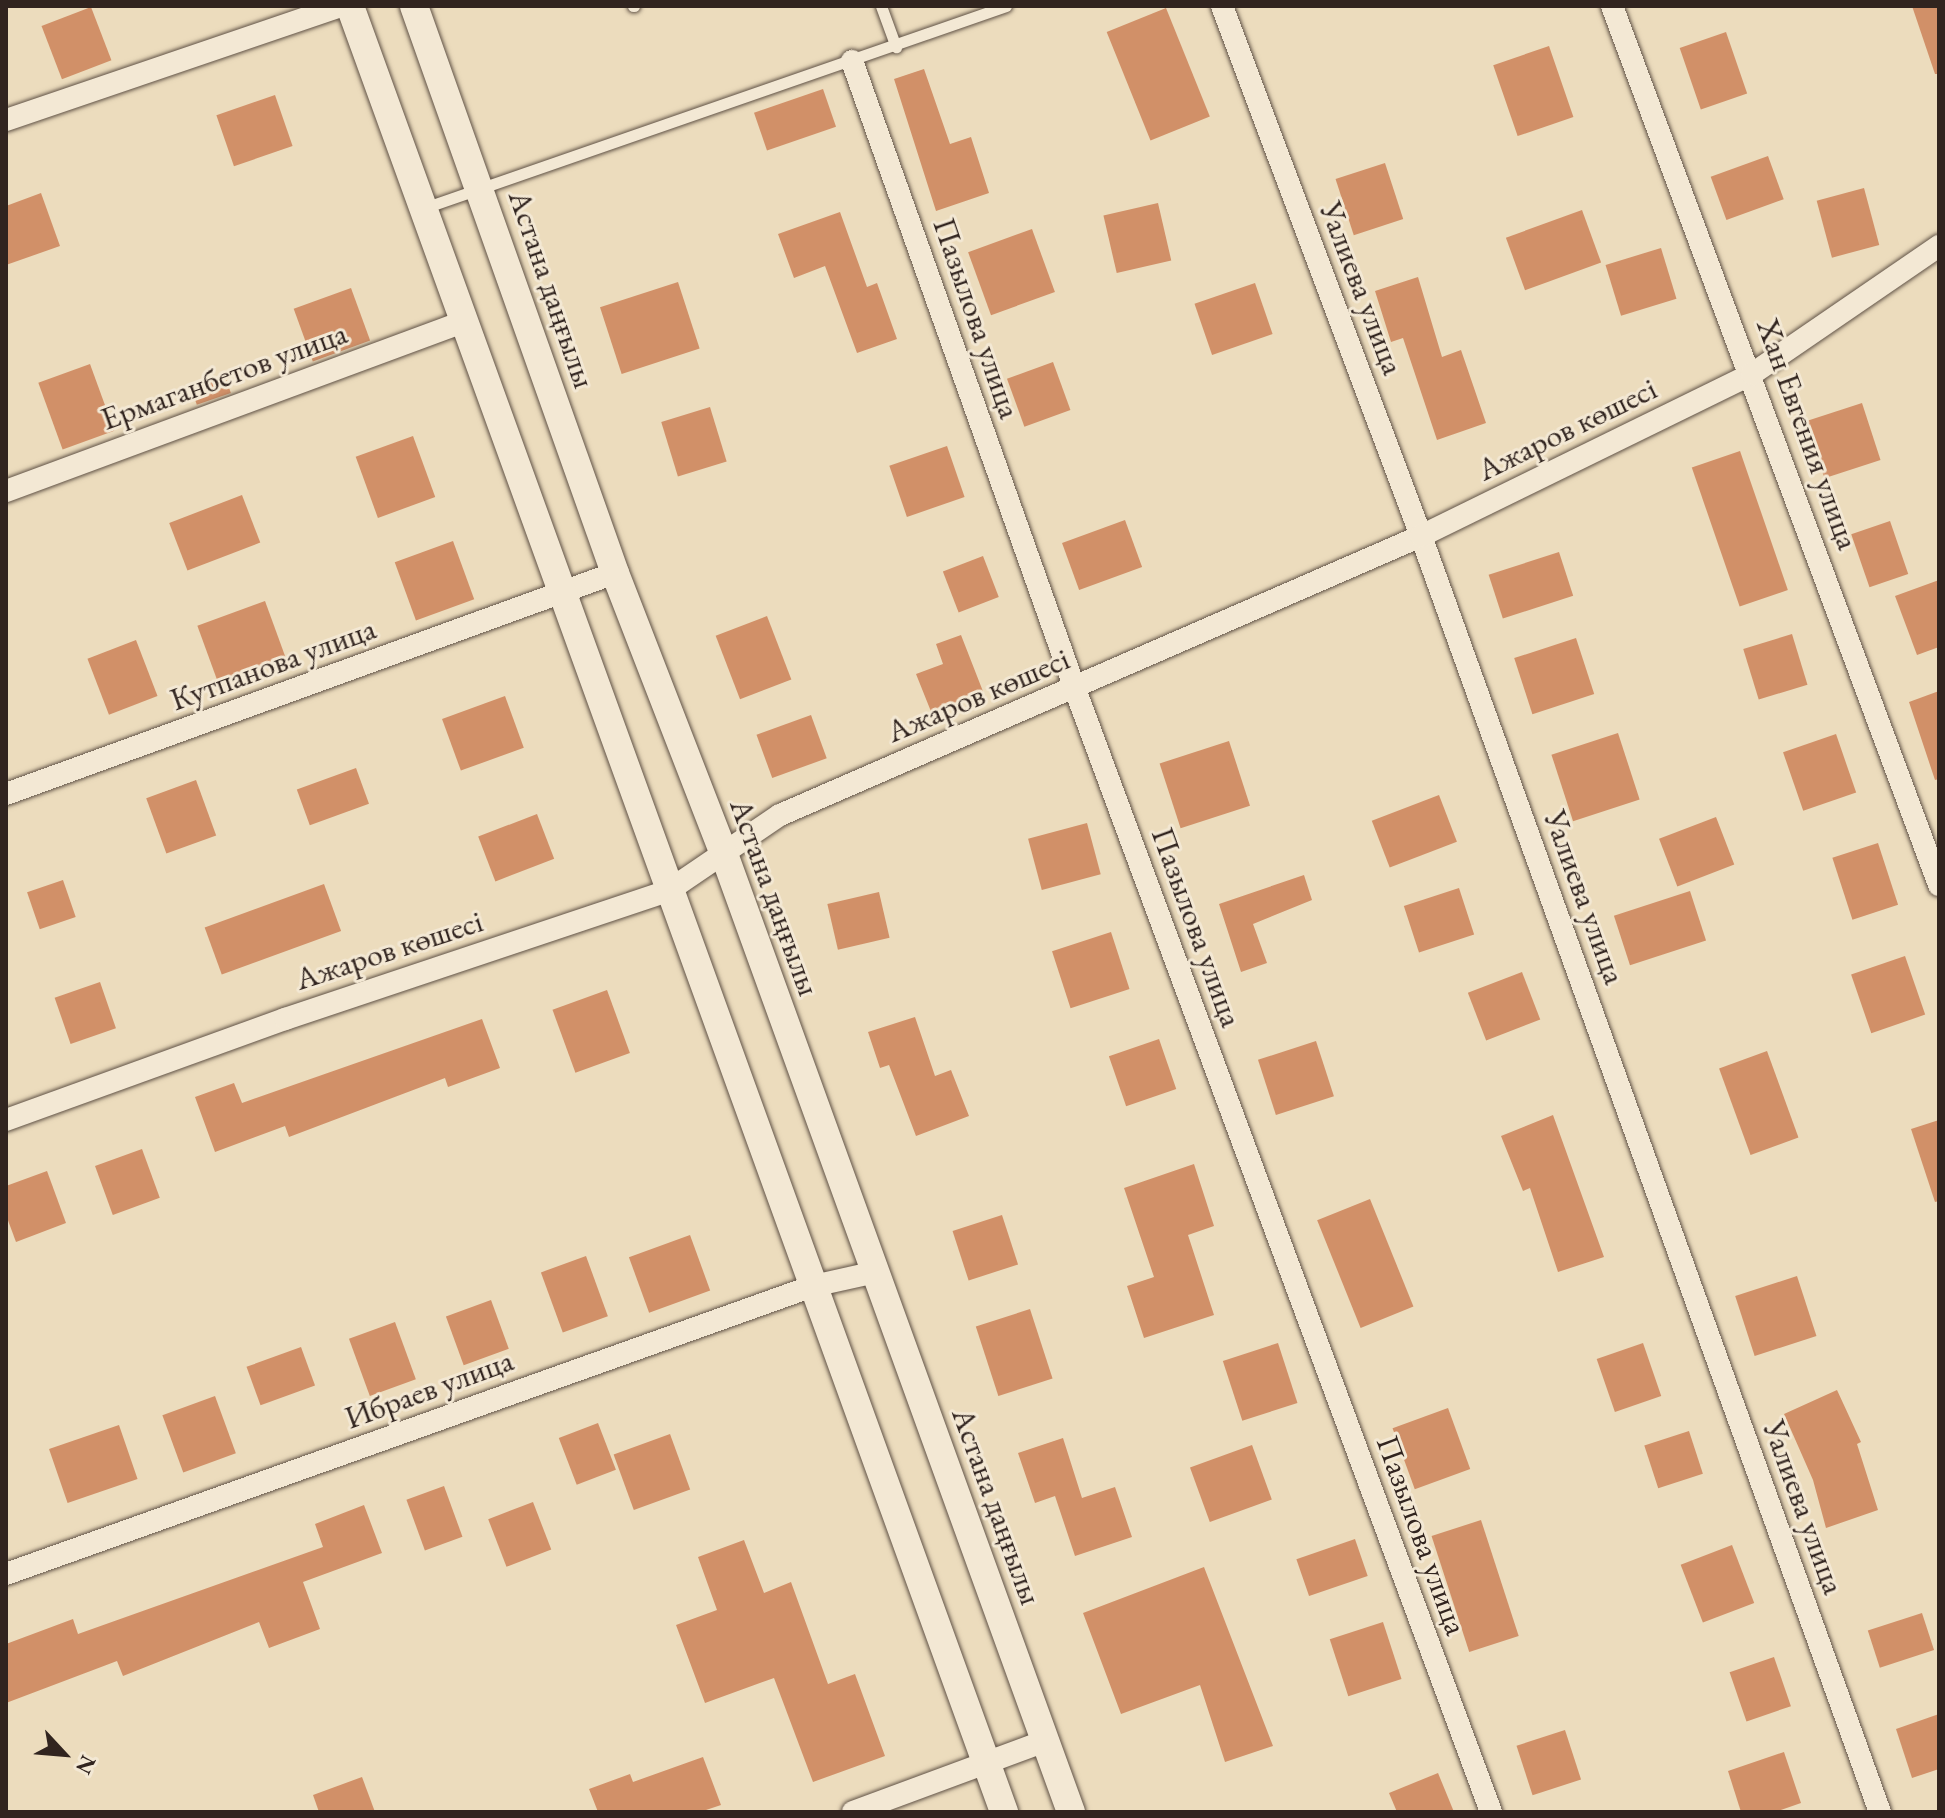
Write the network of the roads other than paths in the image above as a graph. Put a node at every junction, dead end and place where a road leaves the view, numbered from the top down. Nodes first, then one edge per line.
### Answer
1 (341, 6) edge
2 (350, 6) edge
3 (414, 6) edge
4 (881, 6) edge
5 (1006, 6) edge
6 (1222, 6) edge
7 (1612, 6) edge
8 (896, 47) junction
9 (852, 61) junction
10 (6, 120) edge
11 (480, 187) junction
12 (423, 208) junction
13 (1939, 246) edge
14 (464, 322) junction
15 (1752, 374) junction
16 (6, 491) edge
17 (1421, 536) junction
18 (615, 573) junction
19 (562, 594) junction
20 (1075, 689) junction
21 (6, 794) edge
22 (724, 854) junction
23 (1939, 885) edge
24 (668, 891) junction
25 (6, 1120) edge
26 (876, 1272) junction
27 (813, 1286) junction
28 (6, 1574) edge
29 (1045, 1741) junction
30 (986, 1765) junction
31 (853, 1812) edge
32 (1004, 1812) edge
33 (1071, 1812) edge
34 (1491, 1812) edge
35 (1880, 1812) edge

1 - 10 street
2 - 12 street
3 - 11 street, Астана даңғылы
4 - 8 lane
5 - 8 lane
6 - 17 street, Уалиева улица
7 - 15 street, Хан Евгения улица
8 - 9 lane
9 - 11 lane
9 - 20 street, Пазылова улица
11 - 12 lane
11 - 18 street, Астана даңғылы
12 - 14 street
13 - 15 street, Ажаров көшесі
14 - 16 street, Ермаганбетов улица
14 - 19 street
15 - 17 street, Ажаров көшесі
15 - 23 street, Хан Евгения улица
17 - 20 street, Ажаров көшесі
17 - 35 street, Уалиева улица
18 - 19 street, Кутпанова улица
18 - 22 street, Астана даңғылы
19 - 21 street, Кутпанова улица
19 - 24 street
20 - 22 street, Ажаров көшесі
20 - 34 street, Пазылова улица
22 - 24 street, Ажаров көшесі
22 - 26 street, Астана даңғылы
24 - 25 street, Ажаров көшесі
24 - 27 street
26 - 27 street, Ибраев улица
26 - 29 street, Астана даңғылы
27 - 28 street, Ибраев улица
27 - 30 street
29 - 30 street
29 - 33 street, Астана даңғылы
30 - 31 street
30 - 32 street

